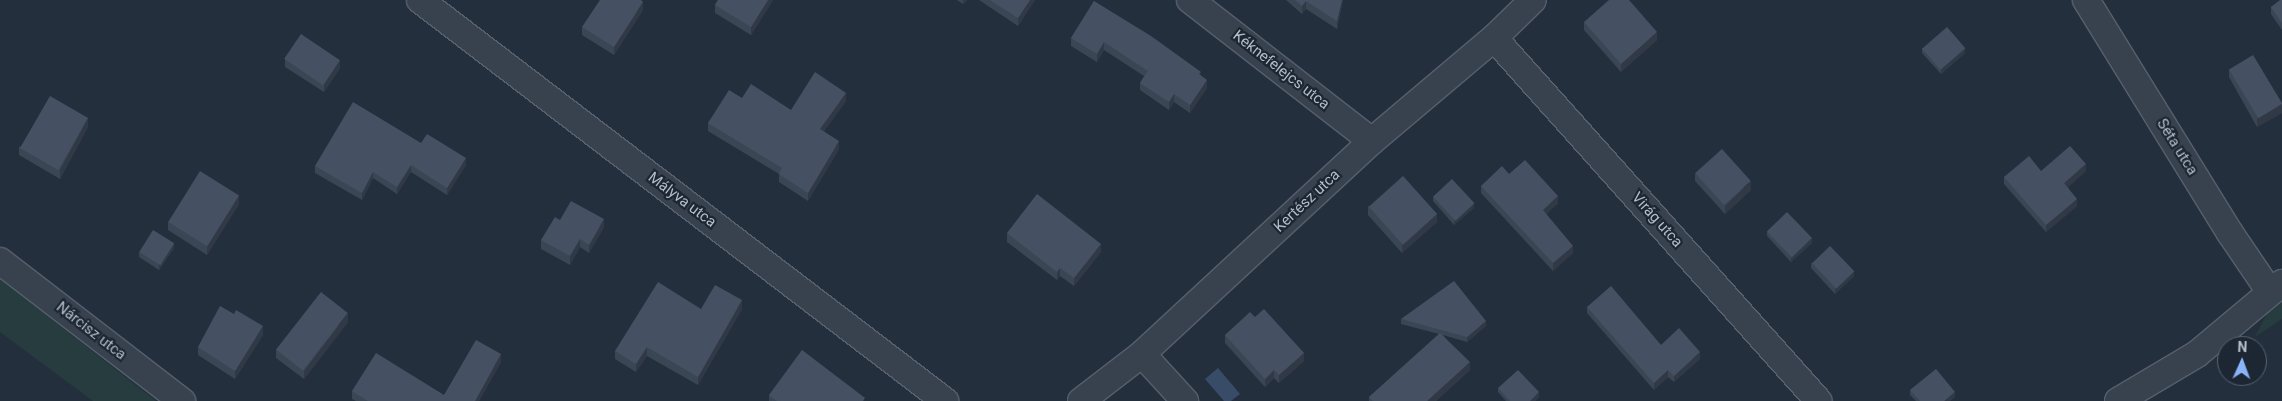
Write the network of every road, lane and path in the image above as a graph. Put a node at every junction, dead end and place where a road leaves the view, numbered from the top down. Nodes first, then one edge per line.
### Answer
1 (420, 0) edge
2 (1190, 0) edge
3 (1533, 0) edge
4 (2086, 0) edge
5 (1494, 38) junction
6 (1372, 141) junction
7 (0, 262) edge
8 (2276, 288) edge
9 (1142, 354) junction
10 (182, 401) edge
11 (945, 401) edge
12 (1081, 401) edge
13 (1185, 401) edge
14 (1819, 401) edge
15 (2118, 401) edge

1 - 11 street, Mályva utca
2 - 6 street, Kéknefelejcs utca
3 - 5 street, Kertész utca
4 - 8 street, Séta utca
5 - 6 street, Kertész utca
5 - 14 street, Virág utca
6 - 9 street, Kertész utca
7 - 10 street, Nárcisz utca
8 - 15 street
9 - 12 street, Kertész utca
9 - 13 street

